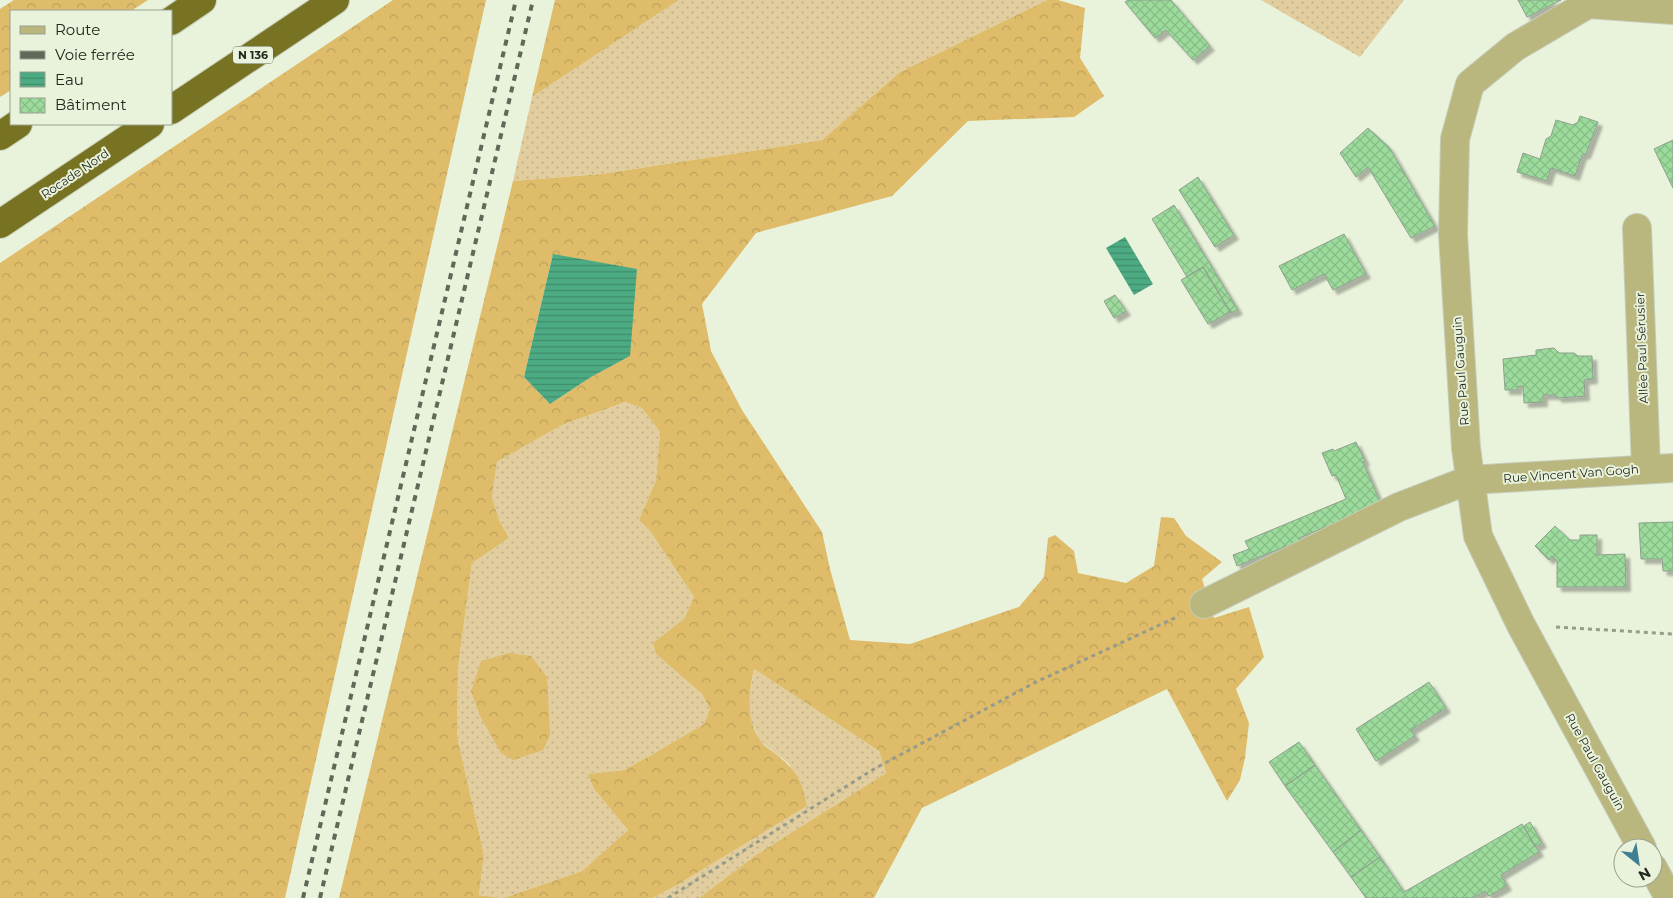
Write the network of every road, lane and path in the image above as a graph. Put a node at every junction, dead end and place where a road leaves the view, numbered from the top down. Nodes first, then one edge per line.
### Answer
1 (202, 0) edge
2 (335, 0) edge
3 (1673, 10) edge
4 (172, 19) edge
5 (172, 109) edge
6 (16, 125) edge
7 (148, 125) edge
8 (0, 136) edge
9 (0, 224) edge
10 (1637, 228) dead end
11 (1673, 468) edge
12 (1646, 469) junction
13 (1469, 480) junction
14 (1204, 604) joint
15 (1521, 625) junction
16 (1673, 634) edge
17 (1637, 838) edge
18 (1663, 887) edge
19 (668, 898) edge
20 (1669, 898) edge

1 - 4 highway
2 - 5 highway, N 136
3 - 13 street, Rue Paul Gauguin
6 - 8 highway
7 - 9 highway, Rocade Nord
10 - 12 street, Allée Paul Sérusier
11 - 12 street, Rue Vincent Van Gogh
12 - 13 street, Rue Vincent Van Gogh
13 - 14 street, Rue Vincent Van Gogh
13 - 15 street, Rue Paul Gauguin
14 - 19 path
15 - 16 path
15 - 17 street, Rue Paul Gauguin
18 - 20 street

